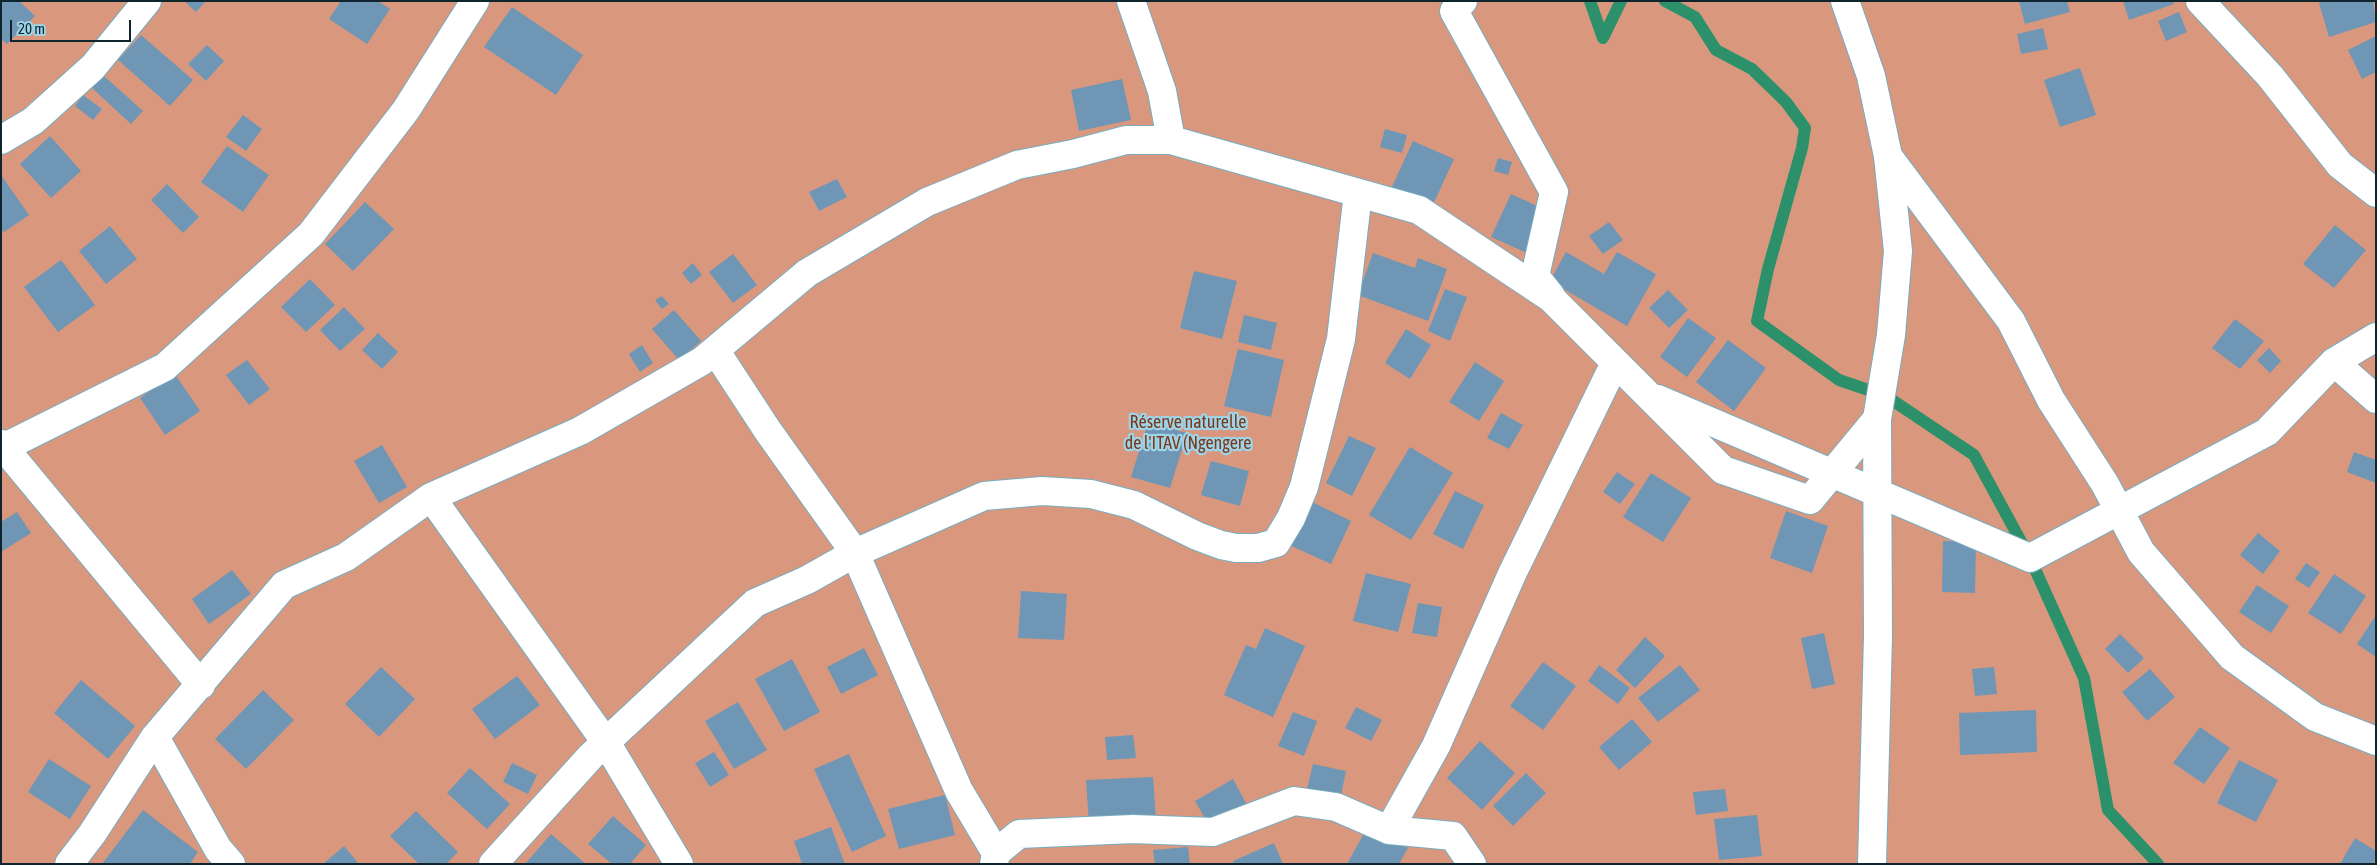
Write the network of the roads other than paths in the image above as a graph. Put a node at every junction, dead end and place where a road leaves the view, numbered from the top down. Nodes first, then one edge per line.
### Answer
1 (146, 1) edge
2 (475, 1) edge
3 (1131, 1) edge
4 (1463, 1) edge
5 (1845, 1) edge
6 (2200, 1) edge
7 (1, 140) edge
8 (1171, 140) junction
9 (1888, 156) junction
10 (1358, 193) junction
11 (2376, 193) edge
12 (2376, 336) edge
13 (715, 350) junction
14 (2334, 362) junction
15 (1614, 363) junction
16 (2376, 399) edge
17 (1877, 419) junction
18 (2, 447) edge
19 (431, 497) junction
20 (855, 553) junction
21 (201, 685) junction
22 (155, 737) junction
23 (2376, 741) edge
24 (606, 744) junction
25 (1389, 830) junction
26 (995, 858) edge
27 (69, 864) edge
28 (231, 864) edge
29 (493, 864) edge
30 (679, 864) edge
31 (1472, 864) edge
32 (1872, 864) edge

1 - 7 main road
2 - 18 main road
3 - 8 main road
4 - 14 main road
5 - 9 main road
6 - 11 main road
8 - 10 main road
8 - 13 main road
9 - 17 main road
9 - 23 main road
10 - 15 main road
10 - 20 main road
12 - 14 main road
13 - 19 main road
13 - 20 main road
14 - 16 main road
15 - 17 main road
15 - 25 main road
17 - 32 main road
18 - 21 main road
19 - 21 main road
19 - 24 main road
20 - 24 main road
20 - 26 main road
21 - 22 main road
22 - 27 main road
22 - 28 main road
24 - 29 main road
24 - 30 main road
25 - 26 main road
25 - 31 main road

